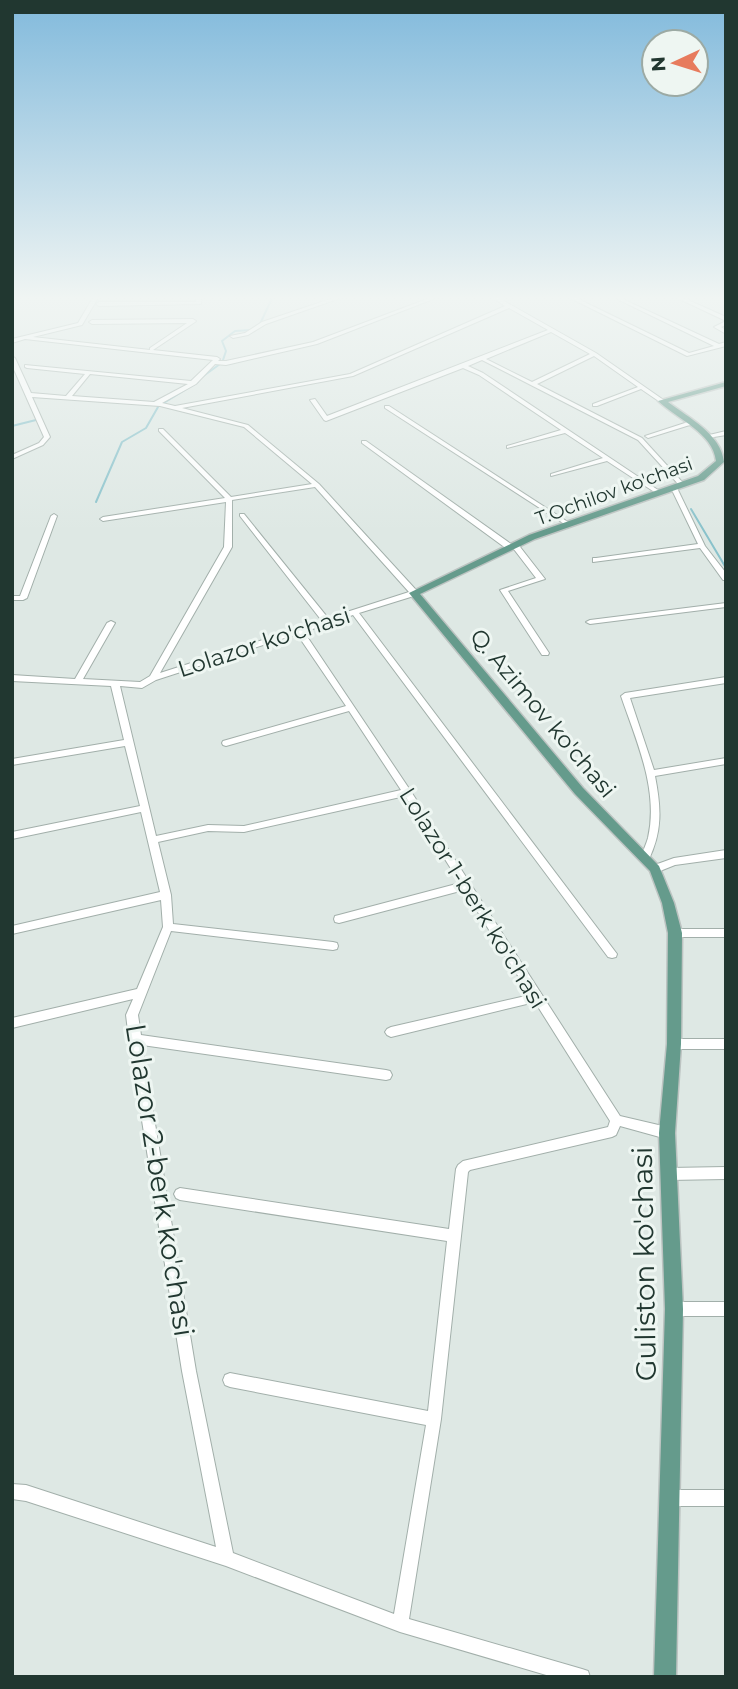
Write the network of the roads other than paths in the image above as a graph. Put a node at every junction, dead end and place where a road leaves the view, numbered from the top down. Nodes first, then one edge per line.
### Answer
1 (21, 375) edge
2 (87, 375) edge
3 (116, 375) edge
4 (202, 375) edge
5 (351, 375) edge
6 (440, 375) edge
7 (477, 375) edge
8 (514, 375) edge
9 (552, 375) edge
10 (624, 375) edge
11 (194, 383) junction
12 (532, 384) junction
13 (726, 384) edge
14 (642, 387) junction
15 (32, 395) junction
16 (67, 398) junction
17 (313, 400) dead end
18 (662, 401) junction
19 (154, 404) junction
20 (595, 405) dead end
21 (387, 407) dead end
22 (174, 408) junction
23 (691, 423) junction
24 (161, 430) dead end
25 (566, 431) junction
26 (726, 433) edge
27 (648, 436) dead end
28 (708, 436) junction
29 (364, 442) dead end
30 (509, 447) dead end
31 (722, 452) edge
32 (12, 457) edge
33 (608, 459) junction
34 (553, 475) dead end
35 (317, 485) junction
36 (678, 486) junction
37 (659, 493) junction
38 (229, 498) junction
39 (242, 515) dead end
40 (54, 516) dead end
41 (103, 519) dead end
42 (568, 524) junction
43 (512, 546) junction
44 (702, 547) junction
45 (596, 560) dead end
46 (726, 578) edge
47 (414, 593) junction
48 (12, 598) edge
49 (726, 605) edge
50 (355, 612) junction
51 (326, 621) junction
52 (590, 622) dead end
53 (111, 623) dead end
54 (300, 632) junction
55 (545, 653) dead end
56 (12, 678) edge
57 (153, 678) junction
58 (726, 680) edge
59 (77, 682) junction
60 (115, 684) junction
61 (350, 708) junction
62 (129, 742) junction
63 (226, 743) dead end
64 (726, 761) edge
65 (12, 762) edge
66 (652, 773) junction
67 (407, 792) junction
68 (144, 808) junction
69 (12, 836) edge
70 (152, 840) junction
71 (726, 854) edge
72 (650, 863) junction
73 (464, 886) junction
74 (166, 895) junction
75 (339, 919) dead end
76 (168, 927) junction
77 (12, 930) edge
78 (675, 933) junction
79 (726, 933) edge
80 (332, 946) dead end
81 (612, 954) dead end
82 (142, 992) junction
83 (535, 998) junction
84 (12, 1023) edge
85 (391, 1032) dead end
86 (135, 1039) junction
87 (674, 1044) junction
88 (726, 1044) edge
89 (386, 1075) dead end
90 (616, 1120) junction
91 (667, 1133) junction
92 (726, 1172) edge
93 (669, 1174) junction
94 (180, 1194) dead end
95 (453, 1236) junction
96 (674, 1309) junction
97 (726, 1309) edge
98 (230, 1380) dead end
99 (434, 1419) junction
100 (12, 1491) edge
101 (671, 1498) junction
102 (726, 1498) edge
103 (226, 1559) junction
104 (400, 1625) junction
105 (582, 1677) edge
106 (666, 1677) edge

1 - 15 street
2 - 16 street
3 - 11 street
4 - 11 street
5 - 22 street
6 - 17 street
7 - 25 street
8 - 12 street
9 - 12 street
10 - 14 street
11 - 19 street
12 - 36 street
13 - 18 main road
14 - 18 street
14 - 20 street
15 - 16 street
15 - 32 street
16 - 19 street
18 - 23 main road, T.Ochilov ko'chasi
19 - 22 street
21 - 42 street
22 - 35 street
23 - 27 street
23 - 28 main road, T.Ochilov ko'chasi
24 - 38 street
25 - 30 street
25 - 33 street
26 - 28 street
28 - 31 main road, T.Ochilov ko'chasi
29 - 43 street
31 - 36 main road, T.Ochilov ko'chasi
33 - 34 street
33 - 37 street
35 - 38 street
35 - 47 street
36 - 37 main road, T.Ochilov ko'chasi
36 - 44 street
37 - 42 main road, T.Ochilov ko'chasi
38 - 41 street
38 - 57 street
39 - 51 street
40 - 48 street
42 - 43 main road, T.Ochilov ko'chasi
43 - 47 main road, T.Ochilov ko'chasi
43 - 55 street
44 - 45 street
44 - 46 street
47 - 50 street, Lolazor ko'chasi
47 - 72 main road, Q. Azimov ko'chasi
49 - 52 street
50 - 51 street, Lolazor ko'chasi
50 - 81 street
51 - 54 street, Lolazor ko'chasi
53 - 59 street
54 - 57 street, Lolazor ko'chasi
54 - 61 street, Lolazor 1-berk ko'chasi
56 - 59 street, Lolazor ko'chasi
57 - 60 street, Lolazor ko'chasi
58 - 66 street
59 - 60 street, Lolazor ko'chasi
60 - 62 street, Lolazor 2-berk ko'chasi
61 - 63 street
61 - 67 street, Lolazor 1-berk ko'chasi
62 - 65 street
62 - 68 street, Lolazor 2-berk ko'chasi
64 - 66 street
66 - 72 street
67 - 70 street
67 - 73 street, Lolazor 1-berk ko'chasi
68 - 69 street
68 - 70 street, Lolazor 2-berk ko'chasi
70 - 74 street, Lolazor 2-berk ko'chasi
71 - 72 street
72 - 78 main road, Guliston ko'chasi
73 - 75 street
73 - 83 street, Lolazor 1-berk ko'chasi
74 - 76 street, Lolazor 2-berk ko'chasi
74 - 77 street
76 - 80 street
76 - 82 street, Lolazor 2-berk ko'chasi
78 - 79 street
78 - 87 main road, Guliston ko'chasi
82 - 84 street
82 - 86 street, Lolazor 2-berk ko'chasi
83 - 85 street
83 - 90 street, Lolazor 1-berk ko'chasi
86 - 89 street
86 - 103 street, Lolazor 2-berk ko'chasi
87 - 88 street
87 - 91 main road, Guliston ko'chasi
90 - 91 street
90 - 95 street
91 - 93 main road, Guliston ko'chasi
92 - 93 street
93 - 96 main road, Guliston ko'chasi
94 - 95 street
95 - 99 street
96 - 97 street
96 - 101 main road, Guliston ko'chasi
98 - 99 street
99 - 104 street
100 - 103 street
101 - 102 street
101 - 106 main road, Guliston ko'chasi
103 - 104 street
104 - 105 street

